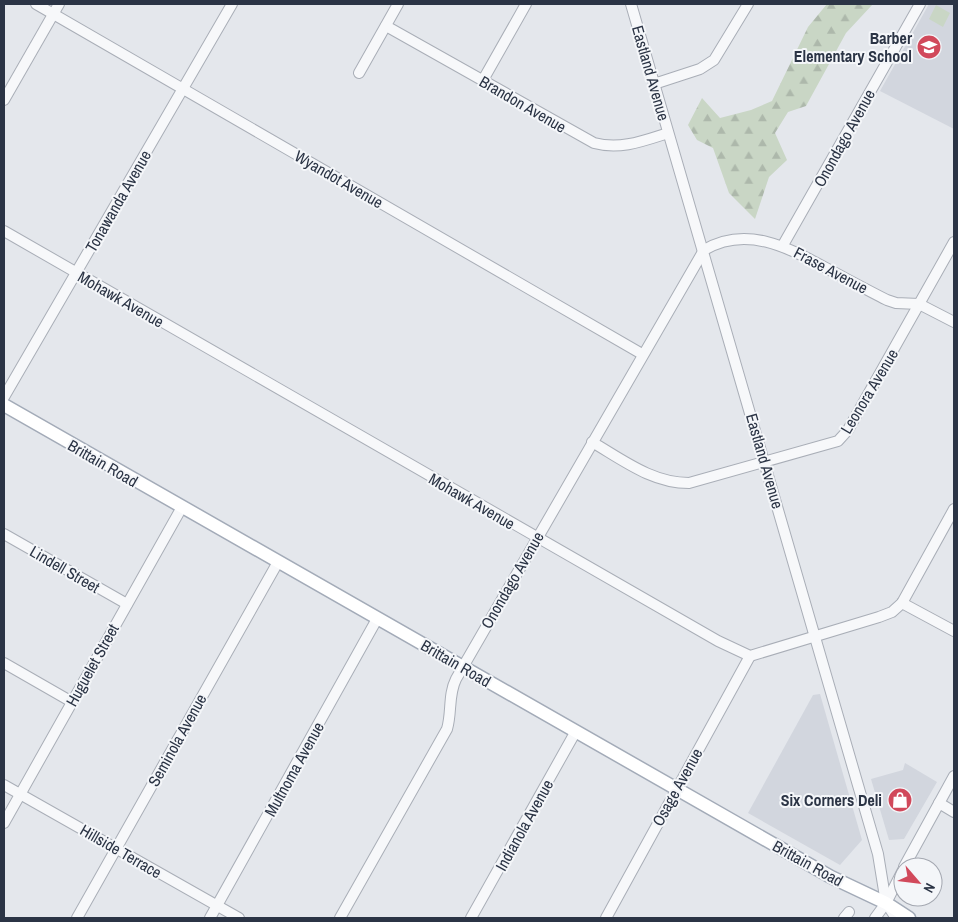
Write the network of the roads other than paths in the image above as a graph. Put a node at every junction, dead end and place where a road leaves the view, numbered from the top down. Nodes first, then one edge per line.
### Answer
1 (36, 4) edge
2 (59, 4) edge
3 (232, 4) edge
4 (398, 4) edge
5 (526, 4) edge
6 (631, 4) edge
7 (748, 4) edge
8 (920, 4) edge
9 (53, 14) junction
10 (386, 26) junction
11 (359, 73) dead end
12 (482, 80) junction
13 (654, 84) junction
14 (182, 88) junction
15 (4, 100) edge
16 (668, 133) junction
17 (4, 231) edge
18 (954, 242) edge
19 (783, 245) junction
20 (704, 250) junction
21 (76, 273) junction
22 (919, 304) junction
23 (954, 322) edge
24 (642, 354) junction
25 (4, 397) edge
26 (4, 405) edge
27 (592, 442) junction
28 (765, 462) junction
29 (182, 507) junction
30 (954, 509) edge
31 (4, 534) edge
32 (536, 537) junction
33 (278, 562) junction
34 (902, 603) junction
35 (127, 604) junction
36 (377, 619) junction
37 (954, 631) edge
38 (814, 638) junction
39 (750, 656) junction
40 (4, 663) edge
41 (463, 667) junction
42 (72, 702) junction
43 (576, 731) junction
44 (954, 776) edge
45 (4, 785) edge
46 (676, 788) junction
47 (20, 794) junction
48 (939, 803) junction
49 (954, 812) edge
50 (4, 823) edge
51 (116, 848) junction
52 (910, 857) edge
53 (893, 889) edge
54 (886, 903) junction
55 (217, 906) junction
56 (77, 918) edge
57 (210, 918) edge
58 (239, 918) edge
59 (340, 918) edge
60 (472, 918) edge
61 (606, 918) edge
62 (875, 918) edge
63 (896, 918) edge
64 (909, 918) edge

1 - 9 street, Wyandot Avenue
2 - 9 street
3 - 14 street, Tonawanda Avenue
4 - 10 street
5 - 12 street
6 - 13 street, Eastland Avenue
7 - 13 street
8 - 19 street, Onondago Avenue
9 - 14 street, Wyandot Avenue
9 - 15 street
10 - 11 street
10 - 12 street, Brandon Avenue
12 - 16 street, Brandon Avenue
13 - 16 street, Eastland Avenue
14 - 21 street, Tonawanda Avenue
14 - 24 street, Wyandot Avenue
16 - 20 street, Eastland Avenue
17 - 21 street, Mohawk Avenue
18 - 22 street, Leonora Avenue
19 - 20 street, Frase Avenue
19 - 22 street, Frase Avenue
20 - 24 street, Onondago Avenue
20 - 28 street, Eastland Avenue
21 - 25 street, Tonawanda Avenue
21 - 32 street, Mohawk Avenue
22 - 23 street, Frase Avenue
22 - 28 street, Leonora Avenue
24 - 27 street, Onondago Avenue
26 - 29 main road, Brittain Road
27 - 28 street, Leonora Avenue
27 - 32 street, Onondago Avenue
28 - 38 street, Eastland Avenue
29 - 33 main road, Brittain Road
29 - 35 street, Huguelet Street
30 - 34 street
31 - 35 street, Lindell Street
32 - 39 street, Mohawk Avenue
32 - 41 street, Onondago Avenue
33 - 36 main road, Brittain Road
33 - 51 street, Seminola Avenue
34 - 37 street
34 - 38 street
35 - 42 street, Huguelet Street
36 - 41 main road, Brittain Road
36 - 55 street, Multnoma Avenue
38 - 39 street
38 - 54 street, Eastland Avenue
39 - 46 street, Osage Avenue
40 - 42 street
41 - 43 main road, Brittain Road
41 - 59 street, Onondago Avenue
42 - 47 street, Huguelet Street
43 - 46 main road, Brittain Road
43 - 60 street, Indianola Avenue
44 - 48 street
45 - 47 street, Hillside Terrace
46 - 54 main road, Brittain Road
46 - 61 street, Osage Avenue
47 - 50 street, Huguelet Street
47 - 51 street, Hillside Terrace
48 - 49 street
48 - 52 street
51 - 55 street, Hillside Terrace
51 - 56 street, Seminola Avenue
53 - 54 street
54 - 62 street
54 - 63 street, Eastland Avenue
54 - 64 main road, Brittain Road
55 - 57 street, Multnoma Avenue
55 - 58 street, Hillside Terrace

